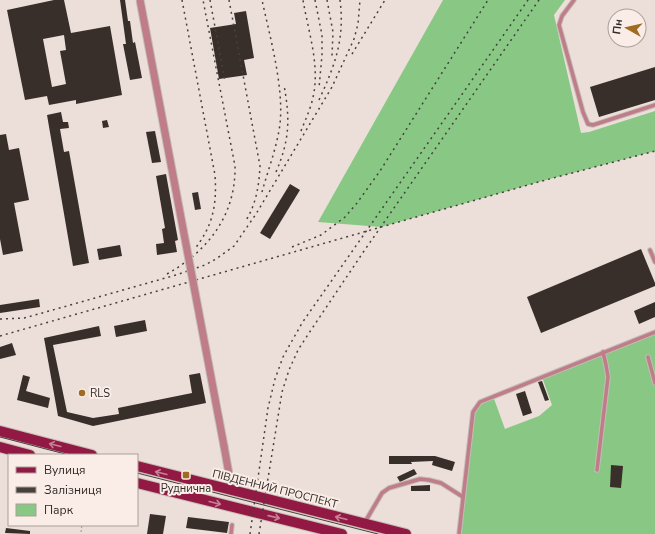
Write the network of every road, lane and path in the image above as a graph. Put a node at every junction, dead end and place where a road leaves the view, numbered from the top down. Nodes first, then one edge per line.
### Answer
1 (140, 0) edge
2 (574, 0) edge
3 (655, 105) edge
4 (650, 250) dead end
5 (655, 262) edge
6 (655, 332) edge
7 (603, 352) junction
8 (648, 357) dead end
9 (655, 383) edge
10 (0, 431) edge
11 (0, 447) edge
12 (26, 454) edge
13 (88, 454) edge
14 (138, 466) edge
15 (597, 470) dead end
16 (138, 483) edge
17 (232, 491) junction
18 (462, 496) junction
19 (364, 523) junction
20 (232, 525) dead end
21 (82, 526) edge
22 (81, 532) dead end
23 (324, 532) edge
24 (231, 534) edge
25 (342, 534) edge
26 (406, 534) edge
27 (458, 534) edge

1 - 17 street, bridge
2 - 3 lane
4 - 5 lane
6 - 7 lane
7 - 15 lane
7 - 18 lane
8 - 9 lane
13 -> 10 main road
11 - 12 main road
17 -> 14 main road, ПІВДЕННИЙ ПРОСПЕКТ
16 -> 23 main road
19 -> 17 main road, ПІВДЕННИЙ ПРОСПЕКТ
18 - 19 lane
18 - 27 lane
19 - 26 main road, ПІВДЕННИЙ ПРОСПЕКТ
20 - 24 lane
21 - 22 path
23 - 25 main road

